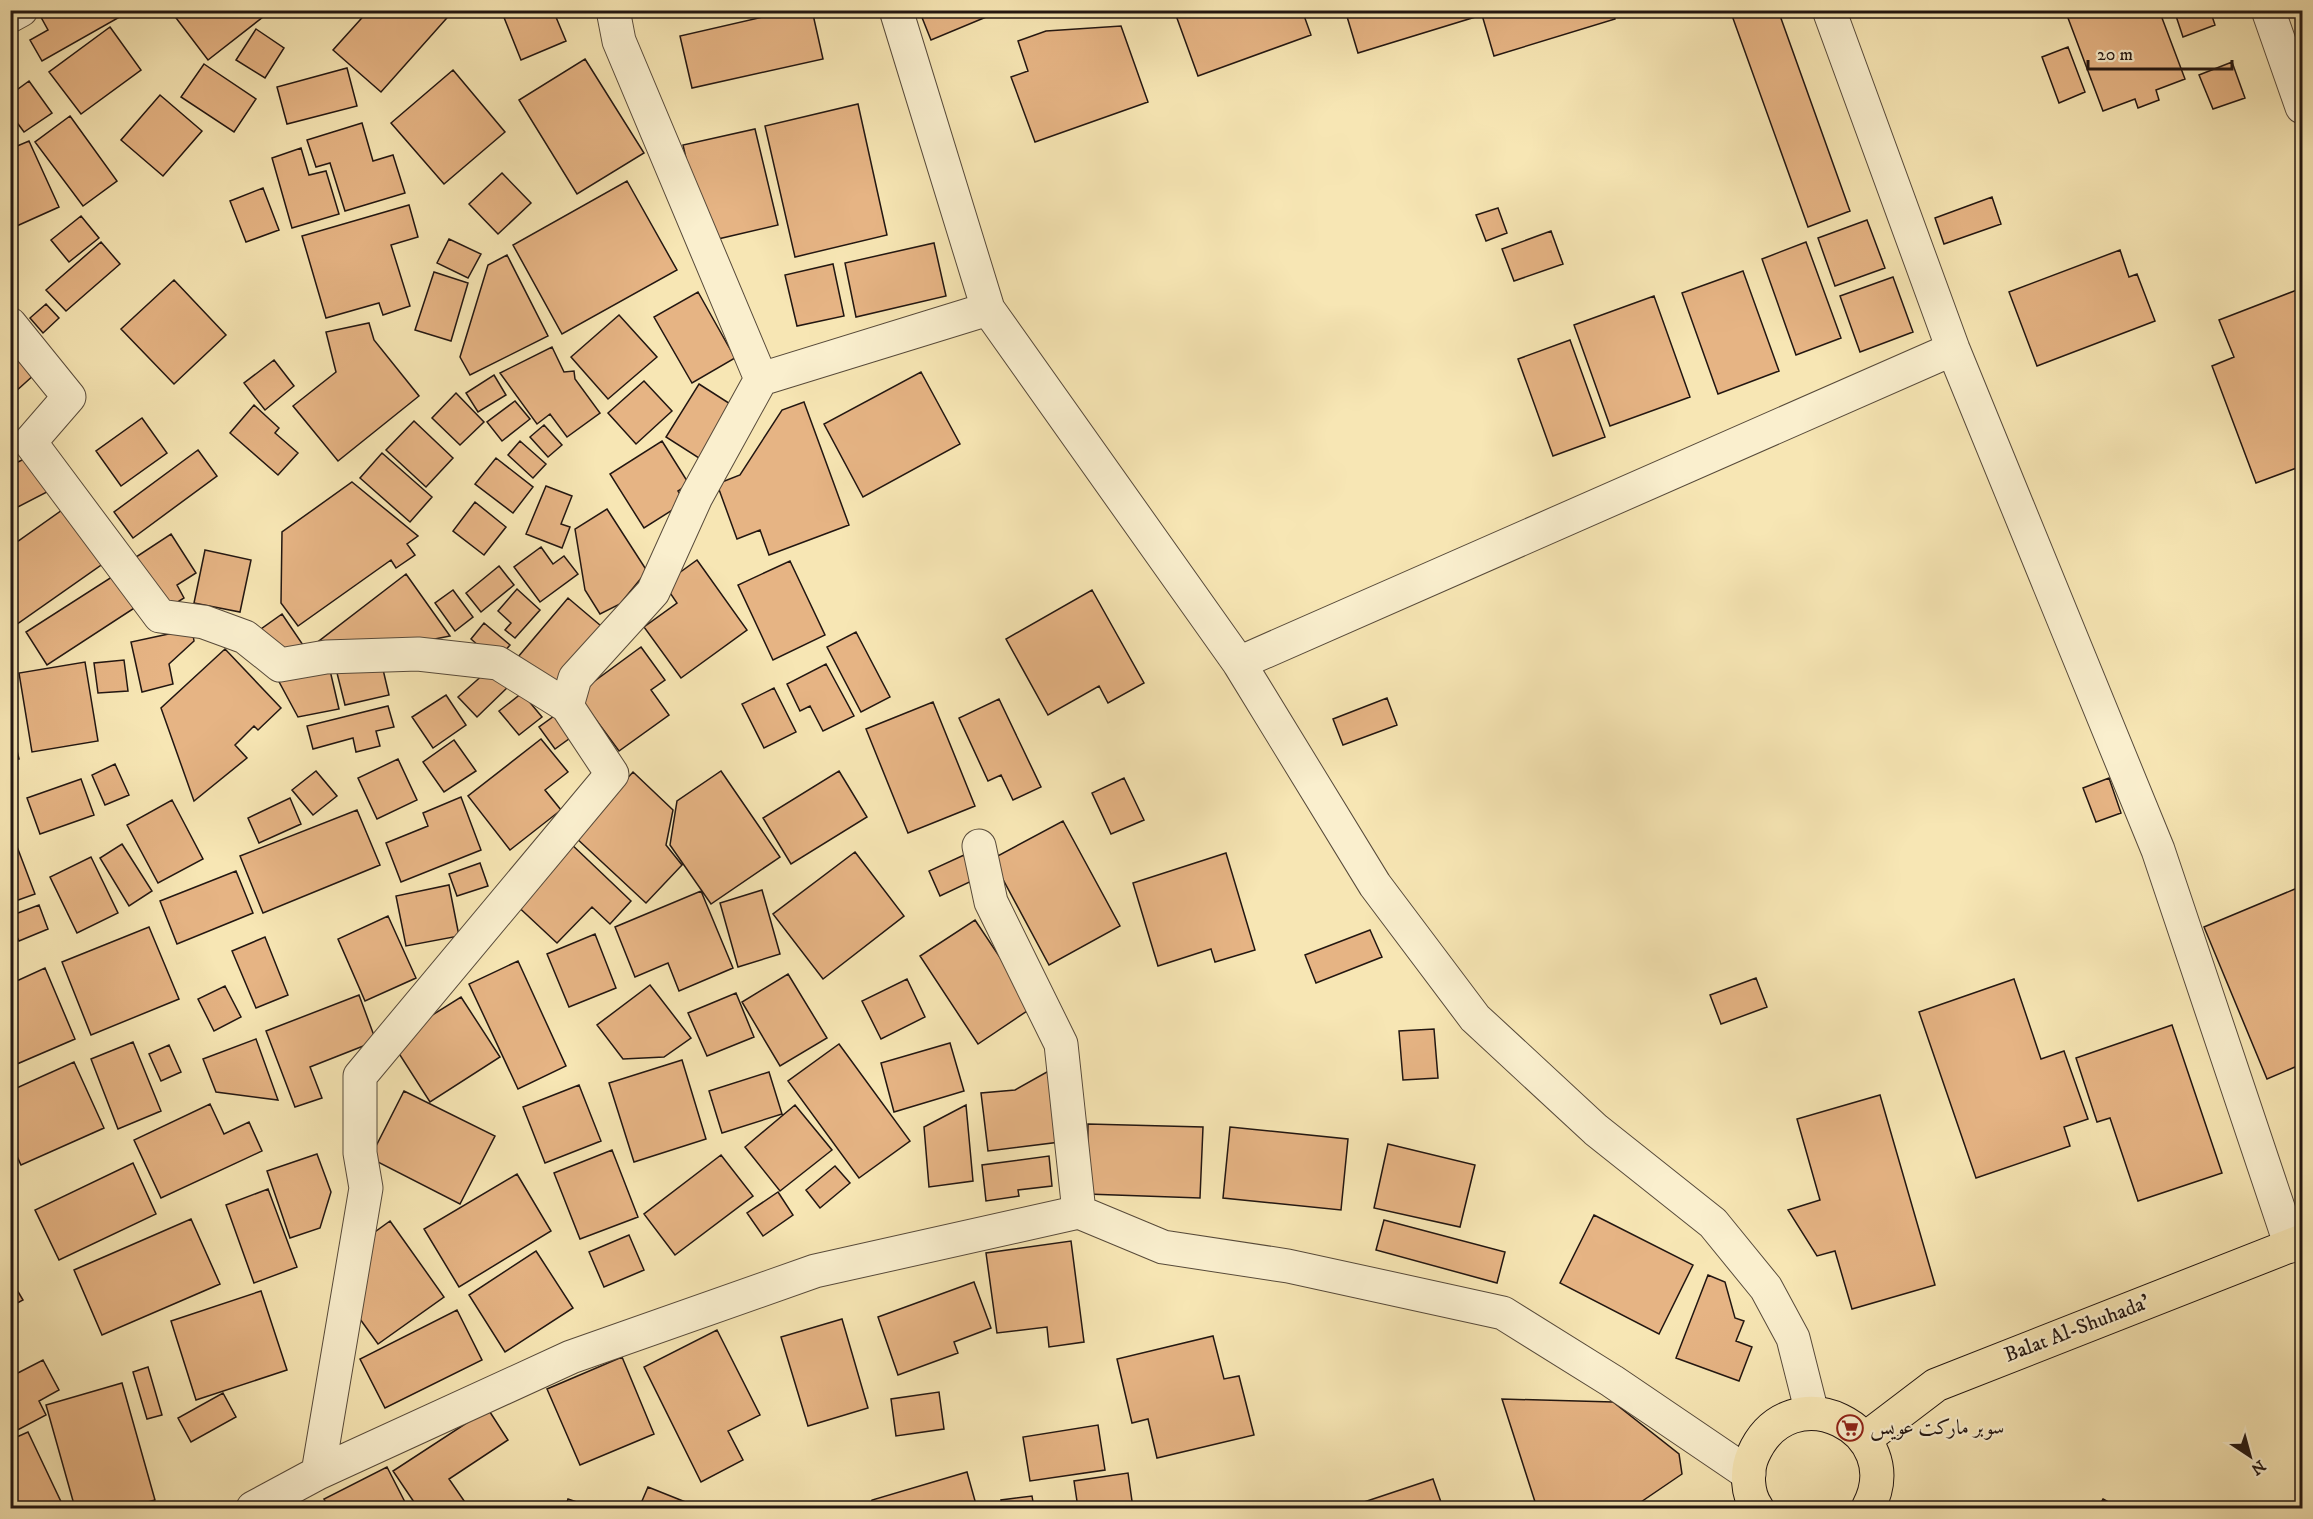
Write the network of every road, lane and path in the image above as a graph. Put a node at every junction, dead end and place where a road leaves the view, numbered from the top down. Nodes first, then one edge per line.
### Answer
1 (21, 10) edge
2 (613, 10) edge
3 (896, 10) edge
4 (1829, 10) edge
5 (2268, 10) edge
6 (11, 17) edge
7 (2302, 107) edge
8 (988, 309) junction
9 (10, 324) edge
10 (1953, 349) junction
11 (761, 379) junction
12 (1239, 663) junction
13 (567, 706) junction
14 (979, 846) dead end
15 (1079, 1212) junction
16 (2297, 1244) edge
17 (1812, 1413) junction
18 (1865, 1440) junction
19 (318, 1473) junction
20 (1749, 1474) junction
21 (253, 1509) edge
22 (1757, 1509) edge
23 (1868, 1509) edge

1 - 6 street
2 - 11 street
3 - 8 street
4 - 10 street
5 - 7 street
8 - 11 street
8 - 12 street
9 - 13 street
10 - 12 street
10 - 16 street
11 - 13 street
12 - 17 street
13 - 19 street
14 - 15 street
15 - 19 street
15 - 20 street
16 - 18 main road, Balat Al-Shuhada'
17 - 18 main road
17 - 20 main road
18 - 23 main road
19 - 21 street
20 - 22 main road

